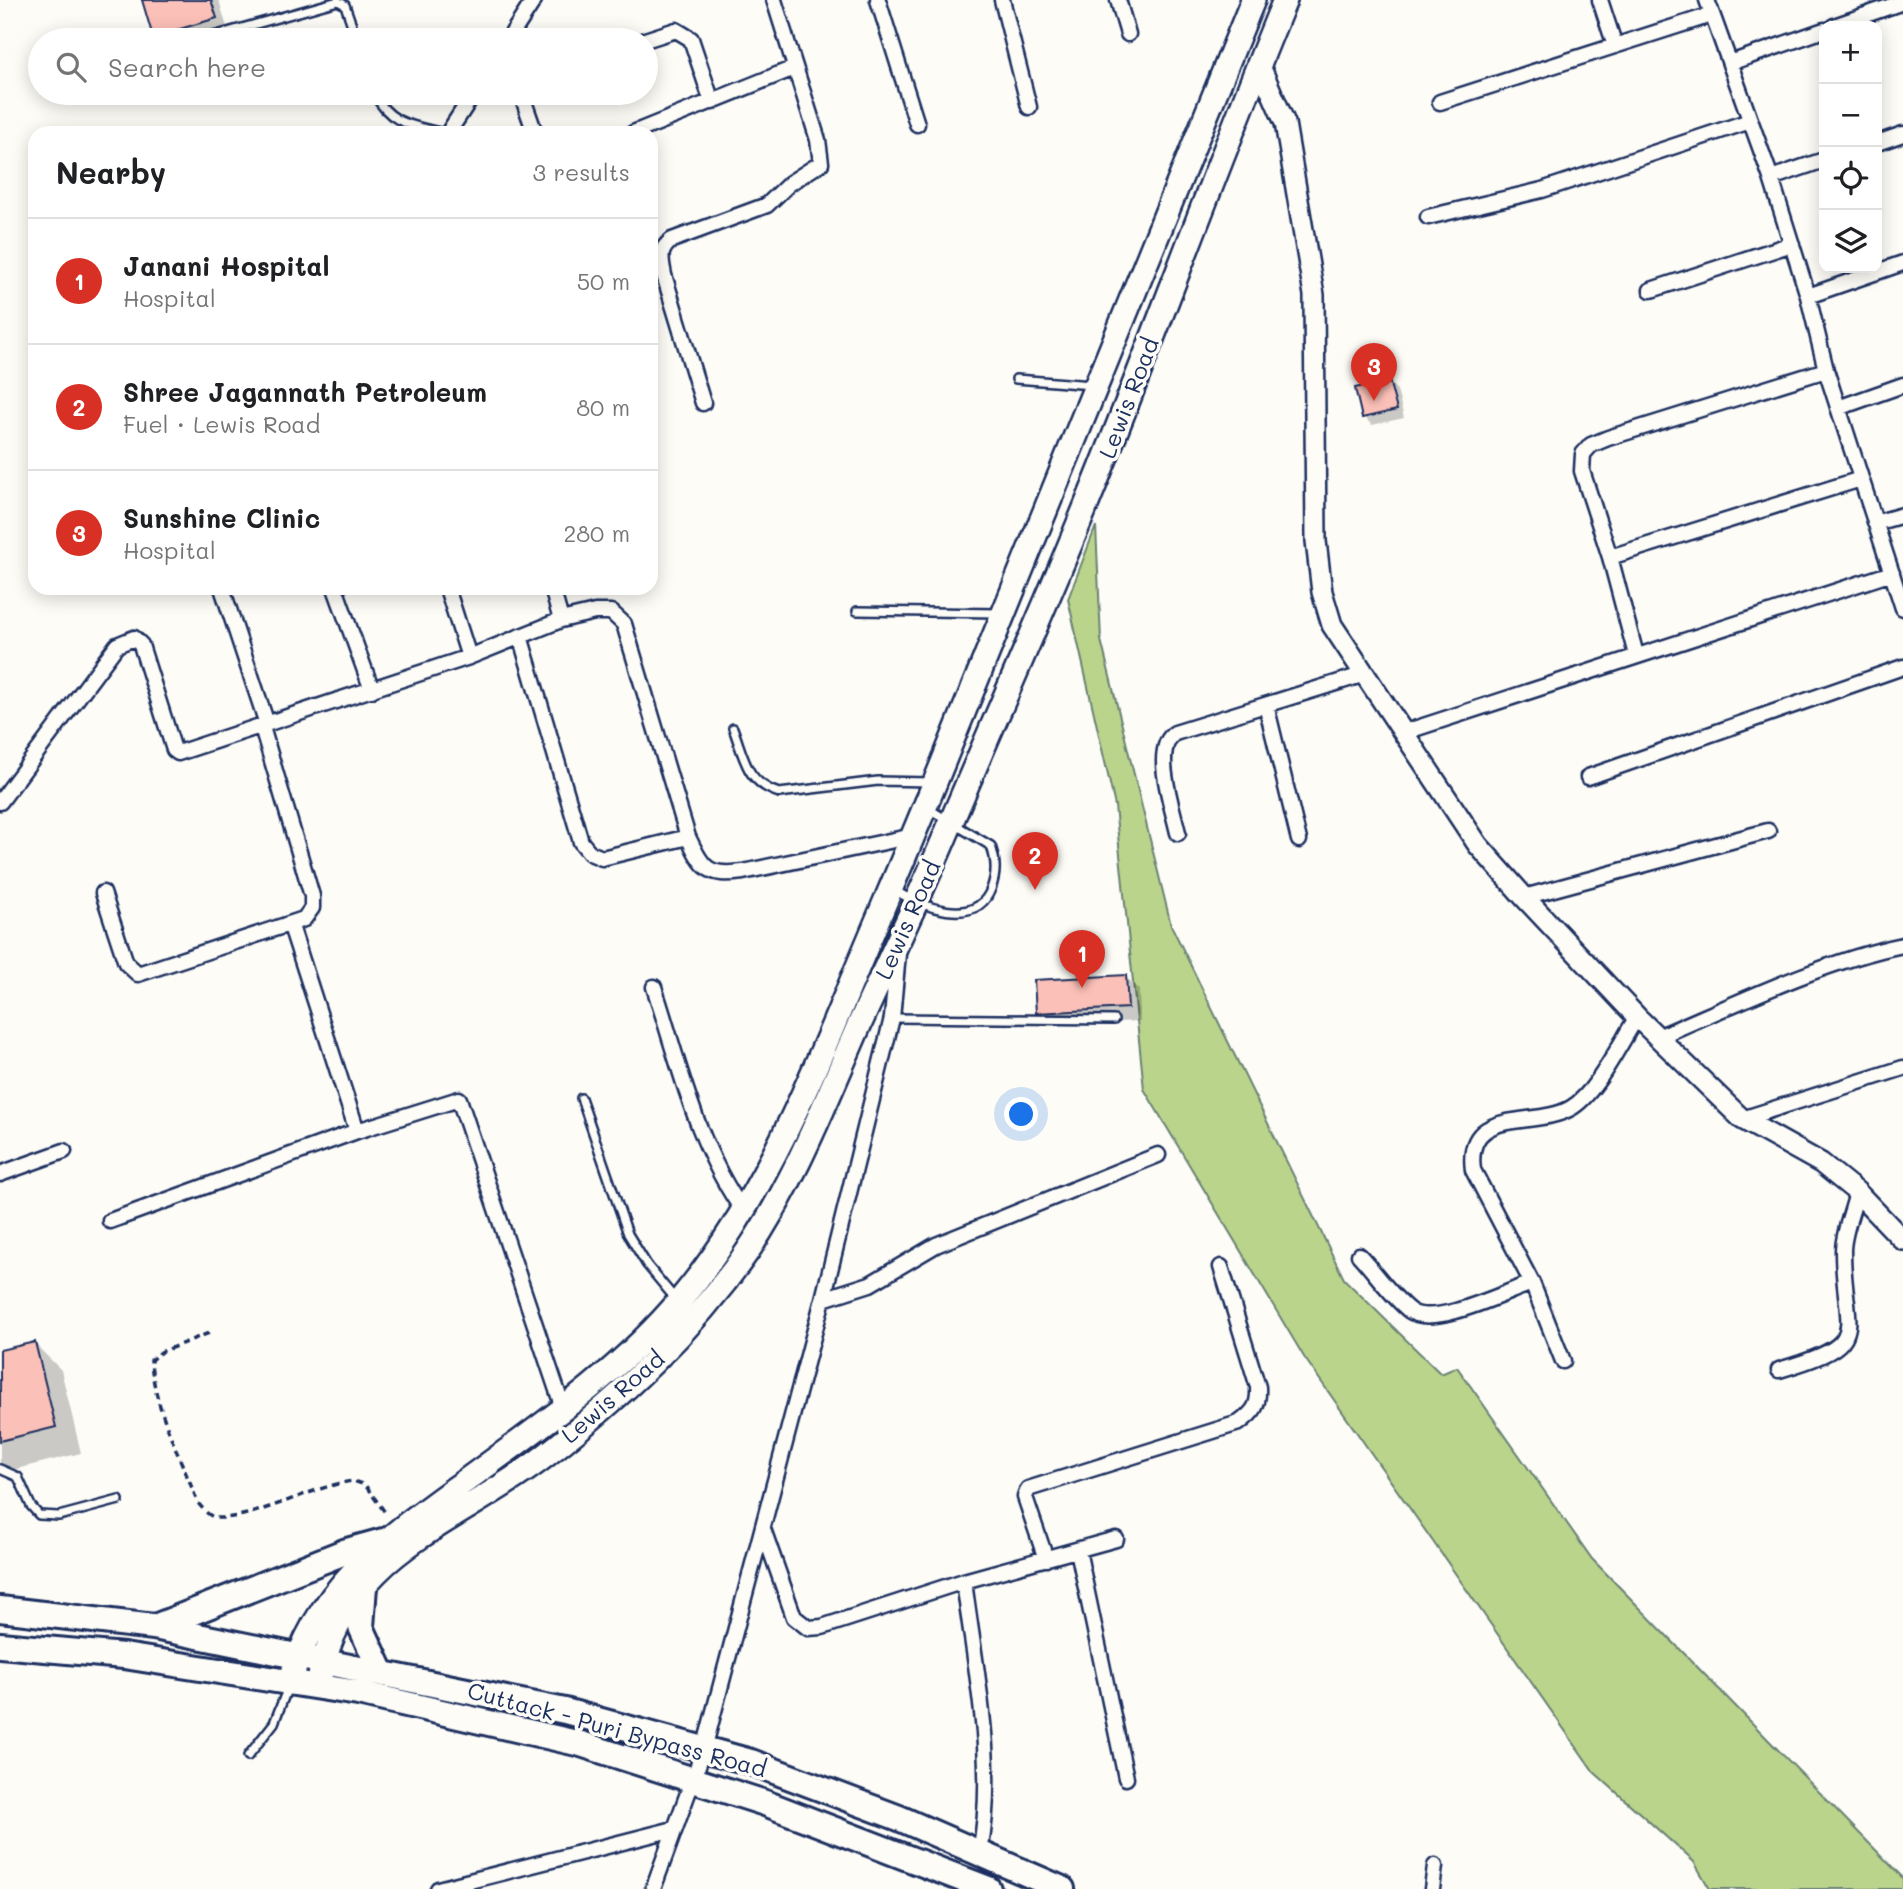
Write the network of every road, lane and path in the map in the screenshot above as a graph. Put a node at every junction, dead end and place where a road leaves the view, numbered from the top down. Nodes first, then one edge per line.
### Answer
1 (534, 0) edge
2 (774, 0) edge
3 (878, 0) edge
4 (1002, 0) edge
5 (1118, 0) edge
6 (1253, 0) edge
7 (1285, 0) edge
8 (1600, 0) edge
9 (1707, 0) edge
10 (1903, 2) edge
11 (1712, 15) junction
12 (1849, 21) edge
13 (242, 28) edge
14 (353, 28) edge
15 (516, 28) edge
16 (1819, 32) edge
17 (1128, 34) dead end
18 (658, 36) edge
19 (1615, 46) junction
20 (1730, 63) junction
21 (1260, 66) junction
22 (794, 68) junction
23 (712, 102) junction
24 (1440, 102) dead end
25 (381, 105) edge
26 (466, 105) edge
27 (525, 105) edge
28 (1029, 107) dead end
29 (1750, 121) junction
30 (917, 124) dead end
31 (417, 126) edge
32 (451, 126) edge
33 (533, 126) edge
34 (650, 126) edge
35 (1903, 134) edge
36 (1882, 141) edge
37 (1819, 162) edge
38 (1182, 177) junction
39 (1771, 178) junction
40 (1213, 186) junction
41 (1428, 216) dead end
42 (1792, 244) junction
43 (1903, 263) edge
44 (1651, 290) dead end
45 (1808, 296) junction
46 (1826, 370) junction
47 (1016, 379) dead end
48 (1098, 385) junction
49 (1903, 385) edge
50 (703, 403) dead end
51 (1838, 408) junction
52 (1861, 480) junction
53 (1903, 515) edge
54 (1875, 523) junction
55 (1610, 557) junction
56 (1892, 573) junction
57 (224, 595) edge
58 (338, 595) edge
59 (449, 595) edge
60 (554, 595) edge
61 (1903, 608) edge
62 (857, 611) dead end
63 (1003, 613) junction
64 (561, 620) junction
65 (520, 636) junction
66 (1636, 655) junction
67 (469, 657) junction
68 (1903, 667) edge
69 (1365, 674) junction
70 (372, 690) junction
71 (1266, 705) junction
72 (264, 725) junction
73 (733, 728) dead end
74 (1405, 732) junction
75 (1588, 777) dead end
76 (935, 783) junction
77 (0, 802) edge
78 (925, 807) junction
79 (952, 820) junction
80 (1768, 831) dead end
81 (1178, 833) dead end
82 (913, 836) junction
83 (688, 837) junction
84 (1298, 840) dead end
85 (891, 888) junction
86 (103, 893) dead end
87 (1524, 897) junction
88 (916, 904) junction
89 (291, 926) junction
90 (900, 942) junction
91 (1903, 945) edge
92 (654, 987) dead end
93 (1637, 1017) junction
94 (892, 1018) junction
95 (1114, 1020) dead end
96 (1658, 1037) junction
97 (1903, 1068) edge
98 (581, 1098) dead end
99 (1742, 1119) junction
100 (357, 1131) junction
101 (64, 1151) dead end
102 (1158, 1155) dead end
103 (0, 1174) edge
104 (1857, 1192) junction
105 (744, 1212) junction
106 (110, 1221) dead end
107 (1903, 1240) edge
108 (1359, 1255) dead end
109 (1221, 1267) dead end
110 (1532, 1283) junction
111 (824, 1300) junction
112 (678, 1303) junction
113 (209, 1333) dead end
114 (1563, 1361) dead end
115 (1779, 1370) dead end
116 (563, 1408) junction
117 (0, 1469) edge
118 (119, 1500) dead end
119 (763, 1529) junction
120 (390, 1534) junction
121 (1116, 1539) dead end
122 (1078, 1550) junction
123 (1046, 1559) junction
124 (964, 1581) junction
125 (364, 1586) junction
126 (0, 1609) edge
127 (154, 1627) junction
128 (0, 1645) edge
129 (297, 1656) junction
130 (323, 1661) junction
131 (381, 1671) junction
132 (290, 1683) junction
133 (318, 1688) junction
134 (704, 1749) junction
135 (248, 1756) dead end
136 (1126, 1778) dead end
137 (694, 1782) junction
138 (674, 1829) junction
139 (980, 1852) junction
140 (1435, 1866) dead end
141 (980, 1887) edge
142 (438, 1889) edge
143 (653, 1889) edge
144 (1062, 1889) edge
145 (1432, 1889) edge

1 - 15 street
2 - 22 street
3 - 30 street
4 - 28 street
5 - 17 street
6 - 38 main road, Lewis Road
7 - 21 main road, Lewis Road
8 - 19 street
9 - 11 street
10 - 12 street
11 - 19 street
11 - 20 street
13 - 14 lane
16 - 20 street
18 - 23 street
19 - 24 street
20 - 29 street
21 - 40 main road, Lewis Road
21 - 69 street
22 - 23 street
22 - 50 street
23 - 34 street
25 - 31 lane
26 - 32 street
27 - 33 street
29 - 39 street
29 - 41 street
35 - 36 street
37 - 39 street
38 - 40 main road
38 - 48 main road, Lewis Road
39 - 42 street
40 - 79 main road, Lewis Road
42 - 44 street
42 - 45 street
43 - 45 street
45 - 46 street
46 - 51 street
46 - 55 street
47 - 48 lane
48 - 63 main road, Lewis Road
49 - 51 street
51 - 52 street
52 - 54 street
52 - 55 street
53 - 54 street
54 - 56 street
55 - 66 street
56 - 61 street
56 - 66 street
57 - 72 street
58 - 70 street
59 - 67 street
60 - 64 street
62 - 63 lane
63 - 76 main road, Lewis Road
64 - 65 street
64 - 83 street
65 - 67 street
65 - 83 street
66 - 74 street
67 - 70 street
68 - 75 street
69 - 71 street
69 - 74 street
70 - 72 street
71 - 81 street
71 - 84 street
72 - 77 street
72 - 89 street
73 - 76 lane
74 - 87 street
76 - 78 main road, Lewis Road
78 - 79 lane
78 - 82 main road, Lewis Road
79 - 88 main road, Lewis Road
79 - 88 lane
80 - 87 street
82 - 83 street
82 - 85 main road, Lewis Road
85 - 88 lane
85 - 105 main road, Lewis Road
86 - 89 street
87 - 93 street
88 - 90 main road, Lewis Road
89 - 100 street
90 - 94 street
90 - 125 main road, Lewis Road
91 - 96 street
92 - 105 street
93 - 96 street
93 - 110 street
94 - 95 lane
94 - 111 street
96 - 99 street
97 - 99 street
98 - 112 lane
99 - 104 street
100 - 106 street
100 - 116 street
101 - 103 street
102 - 111 street
104 - 107 street
104 - 115 street
105 - 112 main road, Lewis Road
108 - 110 street
109 - 123 street
110 - 114 street
111 - 119 street
112 - 116 main road, Lewis Road
113 - 120 path
116 - 120 main road, Lewis Road
117 - 118 lane
119 - 124 street
119 - 134 street
120 - 127 highway
120 - 129 main road, Lewis Road
121 - 122 street
122 - 123 street
122 - 136 street
123 - 124 street
124 - 139 street
125 - 130 main road, Lewis Road
125 - 131 highway
126 - 127 highway, Cuttack - Puri Bypass Road
127 - 129 highway, Cuttack - Puri Bypass Road
128 - 132 highway, Cuttack - Puri Bypass Road
129 - 130 highway, Cuttack - Puri Bypass Road
129 - 132 main road, Lewis Road
130 - 131 highway, Cuttack - Puri Bypass Road
130 - 133 main road, Lewis Road
131 - 134 highway, Cuttack - Puri Bypass Road
132 - 133 highway, Cuttack - Puri Bypass Road
132 - 135 lane
133 - 137 highway, Cuttack - Puri Bypass Road
134 - 137 street
134 - 139 highway, Cuttack - Puri Bypass Road
137 - 138 street
137 - 141 highway, Cuttack - Puri Bypass Road
138 - 142 street
138 - 143 street
139 - 144 highway, Cuttack - Puri Bypass Road
140 - 145 street

